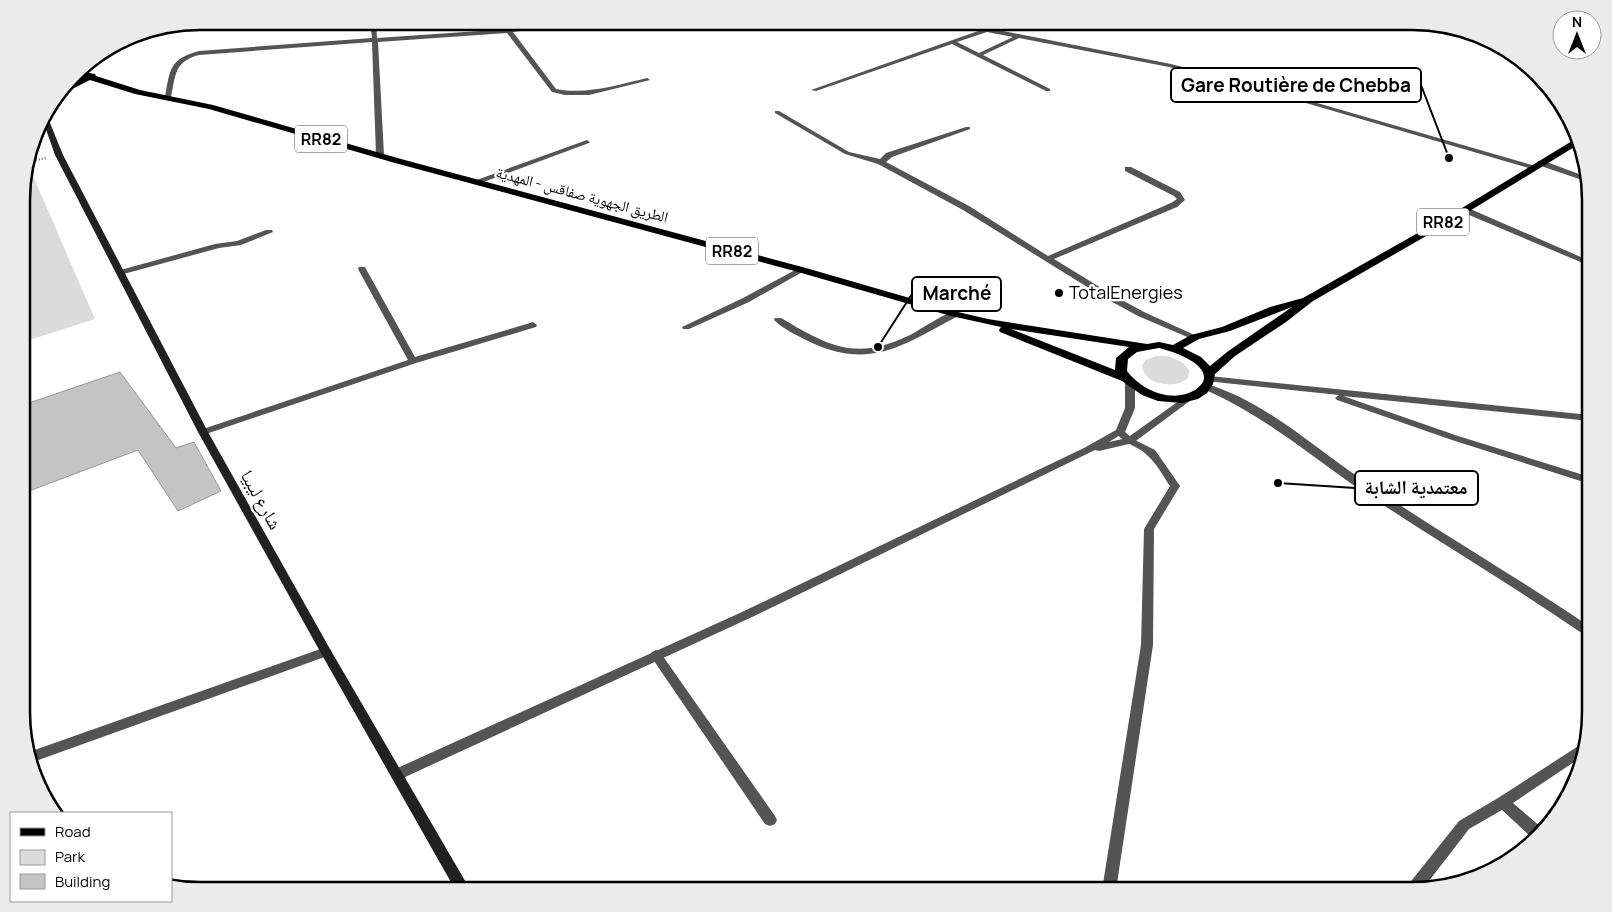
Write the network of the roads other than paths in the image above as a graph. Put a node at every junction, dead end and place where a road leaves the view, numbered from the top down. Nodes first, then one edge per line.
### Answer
1 (373, 30) edge
2 (517, 30) edge
3 (987, 30) joint
4 (509, 31) junction
5 (1019, 36) junction
6 (375, 40) junction
7 (952, 42) junction
8 (979, 55) junction
9 (92, 69) edge
10 (99, 71) junction
11 (85, 75) edge
12 (90, 77) junction
13 (647, 80) dead end
14 (77, 83) edge
15 (814, 90) dead end
16 (1048, 90) dead end
17 (168, 97) junction
18 (776, 112) dead end
19 (48, 126) edge
20 (968, 128) dead end
21 (587, 142) dead end
22 (1572, 145) edge
23 (380, 155) junction
24 (882, 162) junction
25 (1538, 165) junction
26 (1128, 169) dead end
27 (1580, 178) edge
28 (475, 182) junction
29 (1465, 210) junction
30 (269, 232) dead end
31 (1047, 259) junction
32 (1582, 261) edge
33 (362, 269) dead end
34 (802, 270) junction
35 (120, 273) junction
36 (1308, 299) junction
37 (954, 314) junction
38 (778, 320) dead end
39 (988, 322) junction
40 (533, 325) dead end
41 (686, 328) dead end
42 (1195, 337) junction
43 (1143, 346) junction
44 (1176, 348) junction
45 (413, 362) junction
46 (1208, 380) junction
47 (1127, 381) junction
48 (1324, 392) junction
49 (1193, 396) junction
50 (1582, 417) edge
51 (203, 432) junction
52 (1120, 432) junction
53 (1130, 441) junction
54 (1088, 450) junction
55 (1582, 478) edge
56 (1582, 628) edge
57 (326, 652) junction
58 (656, 655) junction
59 (1577, 753) edge
60 (36, 755) edge
61 (398, 774) junction
62 (1503, 802) junction
63 (770, 820) dead end
64 (1534, 830) edge
65 (459, 882) edge
66 (1110, 882) edge
67 (1419, 882) edge

1 - 6 street
2 - 4 street
3 - 5 street
3 - 7 street
4 - 6 street
4 - 13 street
5 - 8 street
5 - 25 street
6 - 17 street
6 - 23 street
7 - 8 street
7 - 15 street
8 - 16 street
9 - 10 main road, الطريق الجهوية صفاقس - المهدية / RR82
10 - 12 main road
10 - 17 main road, الطريق الجهوية صفاقس - المهدية / RR82
11 - 12 main road, الطريق الجهوية صفاقس - المهدية / RR82
12 - 14 main road
12 - 17 main road, الطريق الجهوية صفاقس - المهدية / RR82
17 - 23 main road, الطريق الجهوية صفاقس - المهدية / RR82
18 - 24 street
19 - 35 main road, شارع ليبيا
20 - 24 street
21 - 28 street
22 - 25 main road, RR82
23 - 28 main road, الطريق الجهوية صفاقس - المهدية / RR82
24 - 31 street
25 - 27 street
25 - 29 main road, RR82
26 - 31 street
28 - 34 main road, الطريق الجهوية صفاقس - المهدية / RR82
29 - 32 street
29 - 36 main road, RR82
30 - 35 street
31 - 42 street
33 - 45 street
34 - 37 main road, الطريق الجهوية صفاقس - المهدية / RR82
34 - 41 street
35 - 51 main road, شارع ليبيا
36 - 42 main road, RR82
36 - 46 main road, RR82
37 - 38 street
37 - 39 main road, الطريق الجهوية صفاقس - المهدية / RR82
39 - 43 main road, الطريق الجهوية صفاقس - المهدية / RR82
39 - 47 main road, الطريق الجهوية صفاقس - المهدية / RR82
40 - 45 street
42 - 44 main road, RR82
43 - 44 main road, RR82
43 - 47 main road
44 - 46 main road, RR82
45 - 51 street
46 - 48 street
46 - 49 main road, RR82
46 - 56 street
47 - 49 main road, RR82
47 - 52 street
48 - 50 street
48 - 55 street
49 - 53 street
51 - 57 main road, شارع ليبيا
52 - 53 street
52 - 54 street
53 - 54 street
53 - 66 street
54 - 58 street
57 - 60 street
57 - 61 main road, شارع ليبيا
58 - 61 street
58 - 63 street
59 - 62 street
61 - 65 main road, شارع ليبيا
62 - 64 street
62 - 67 street

